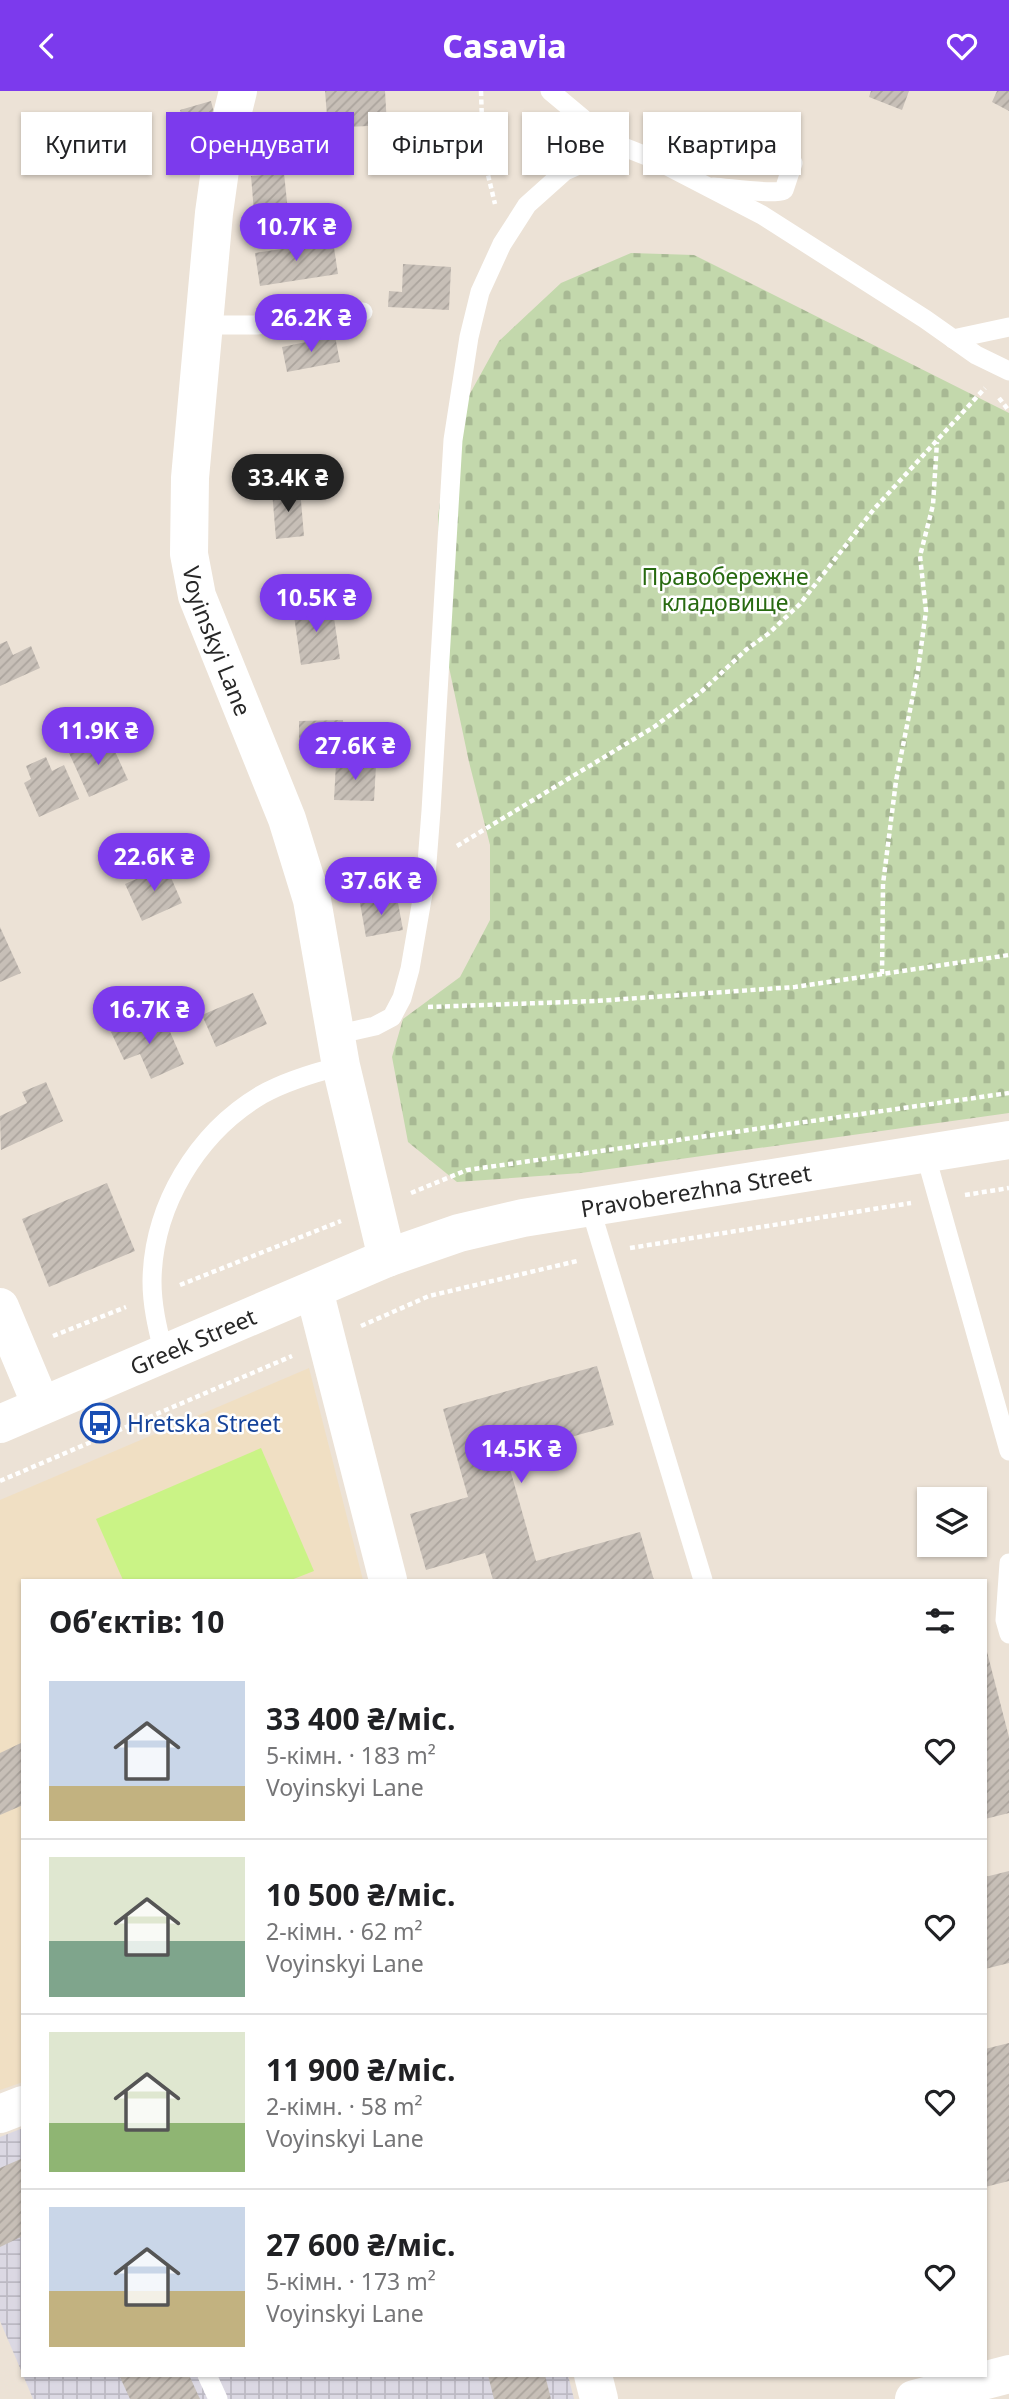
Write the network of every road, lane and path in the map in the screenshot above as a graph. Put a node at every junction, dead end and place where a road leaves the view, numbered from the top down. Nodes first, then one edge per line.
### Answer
1 (238, 91) edge
2 (481, 91) edge
3 (550, 91) edge
4 (573, 112) edge
5 (629, 149) edge
6 (561, 175) edge
7 (789, 175) edge
8 (709, 187) junction
9 (511, 230) junction
10 (363, 312) dead end
11 (203, 325) junction
12 (1009, 327) edge
13 (953, 339) junction
14 (1006, 369) edge
15 (937, 440) junction
16 (427, 864) junction
17 (1009, 955) edge
18 (882, 974) junction
19 (396, 1009) junction
20 (338, 1050) junction
21 (1009, 1093) edge
22 (1009, 1140) edge
23 (925, 1153) junction
24 (1009, 1188) edge
25 (939, 1199) junction
26 (375, 1207) junction
27 (590, 1207) junction
28 (605, 1254) junction
29 (387, 1258) junction
30 (314, 1290) junction
31 (153, 1296) junction
32 (0, 1307) edge
33 (327, 1341) junction
34 (18, 1350) junction
35 (164, 1355) junction
36 (41, 1405) junction
37 (0, 1424) edge
38 (1009, 1451) edge
39 (0, 1481) edge
40 (1009, 1563) edge
41 (388, 1579) edge
42 (703, 1579) edge
43 (1009, 1634) edge
44 (21, 2106) edge
45 (0, 2114) edge
46 (1009, 2374) edge
47 (208, 2377) edge
48 (594, 2377) edge
49 (218, 2399) edge
50 (599, 2399) edge
51 (914, 2399) edge

1 - 11 street, Voyinskyi Lane
2 - 9 path
3 - 4 lane
5 - 8 lane
6 - 9 lane
7 - 8 lane
8 - 13 lane
9 - 16 lane
10 - 11 lane
11 - 20 street, Voyinskyi Lane
12 - 13 lane
13 - 14 lane
14 - 15 path
15 - 16 path
15 - 18 path
16 - 19 lane
17 - 18 path
18 - 19 path
19 - 20 lane
20 - 26 street, Voyinskyi Lane
20 - 31 lane
21 - 26 path
22 - 23 street, Pravoberezhna Street
23 - 25 lane
23 - 27 street, Pravoberezhna Street
24 - 25 path
25 - 28 path
25 - 38 lane
26 - 29 street, Voyinskyi Lane
26 - 31 path
27 - 28 lane
27 - 29 street, Pravoberezhna Street
28 - 33 path
28 - 42 lane
29 - 30 street, Greek Street
30 - 33 street
30 - 35 street, Greek Street
31 - 34 path
31 - 35 lane
32 - 34 street
33 - 39 path
33 - 41 street
34 - 36 street
35 - 36 street, Greek Street
36 - 37 street, Greek Street
40 - 43 lane
44 - 45 street
46 - 51 street
47 - 49 lane
48 - 50 street

